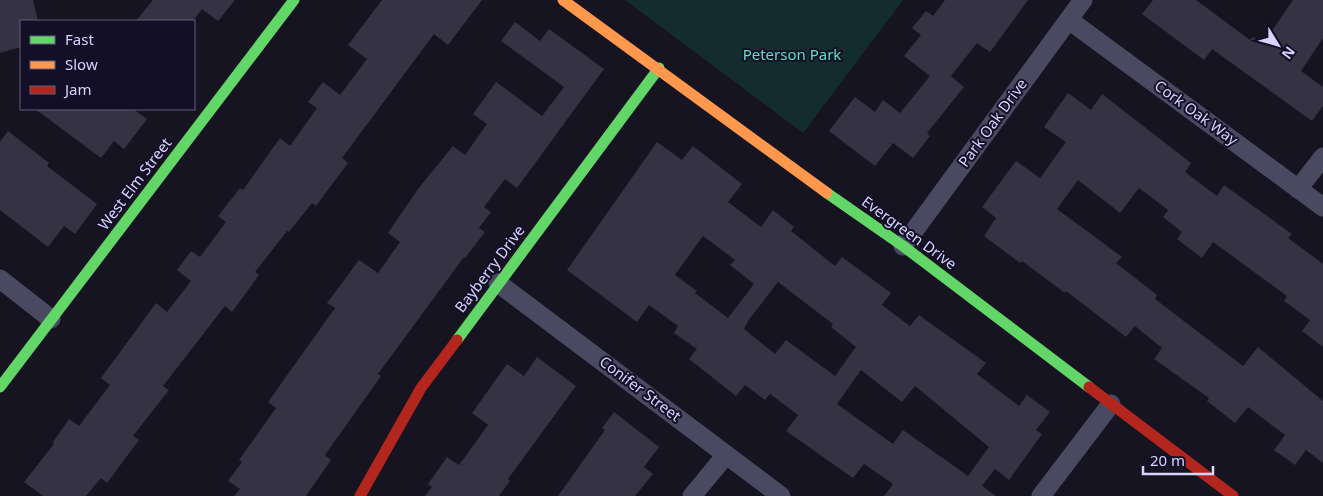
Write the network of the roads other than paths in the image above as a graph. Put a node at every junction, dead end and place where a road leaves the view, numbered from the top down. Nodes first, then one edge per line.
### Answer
1 (294, 0) edge
2 (563, 0) edge
3 (1083, 0) edge
4 (1069, 20) junction
5 (659, 68) junction
6 (1323, 157) edge
7 (1298, 189) junction
8 (1323, 207) edge
9 (903, 246) junction
10 (0, 279) edge
11 (498, 282) junction
12 (51, 318) junction
13 (0, 387) edge
14 (1111, 404) junction
15 (726, 455) junction
16 (360, 496) edge
17 (692, 496) edge
18 (781, 496) edge
19 (1041, 496) edge
20 (1233, 496) edge

1 - 12 street, West Elm Street
2 - 5 street, Evergreen Drive
3 - 4 street, Park Oak Drive
4 - 7 street, Cork Oak Way
4 - 9 street, Park Oak Drive
5 - 9 street, Evergreen Drive
5 - 11 street, Bayberry Drive
6 - 7 street
7 - 8 street, Cork Oak Way
9 - 14 street, Evergreen Drive
10 - 12 street
11 - 15 street, Conifer Street
11 - 16 street, Bayberry Drive
12 - 13 street, West Elm Street
14 - 19 street
14 - 20 street, Evergreen Drive
15 - 17 street
15 - 18 street, Conifer Street

